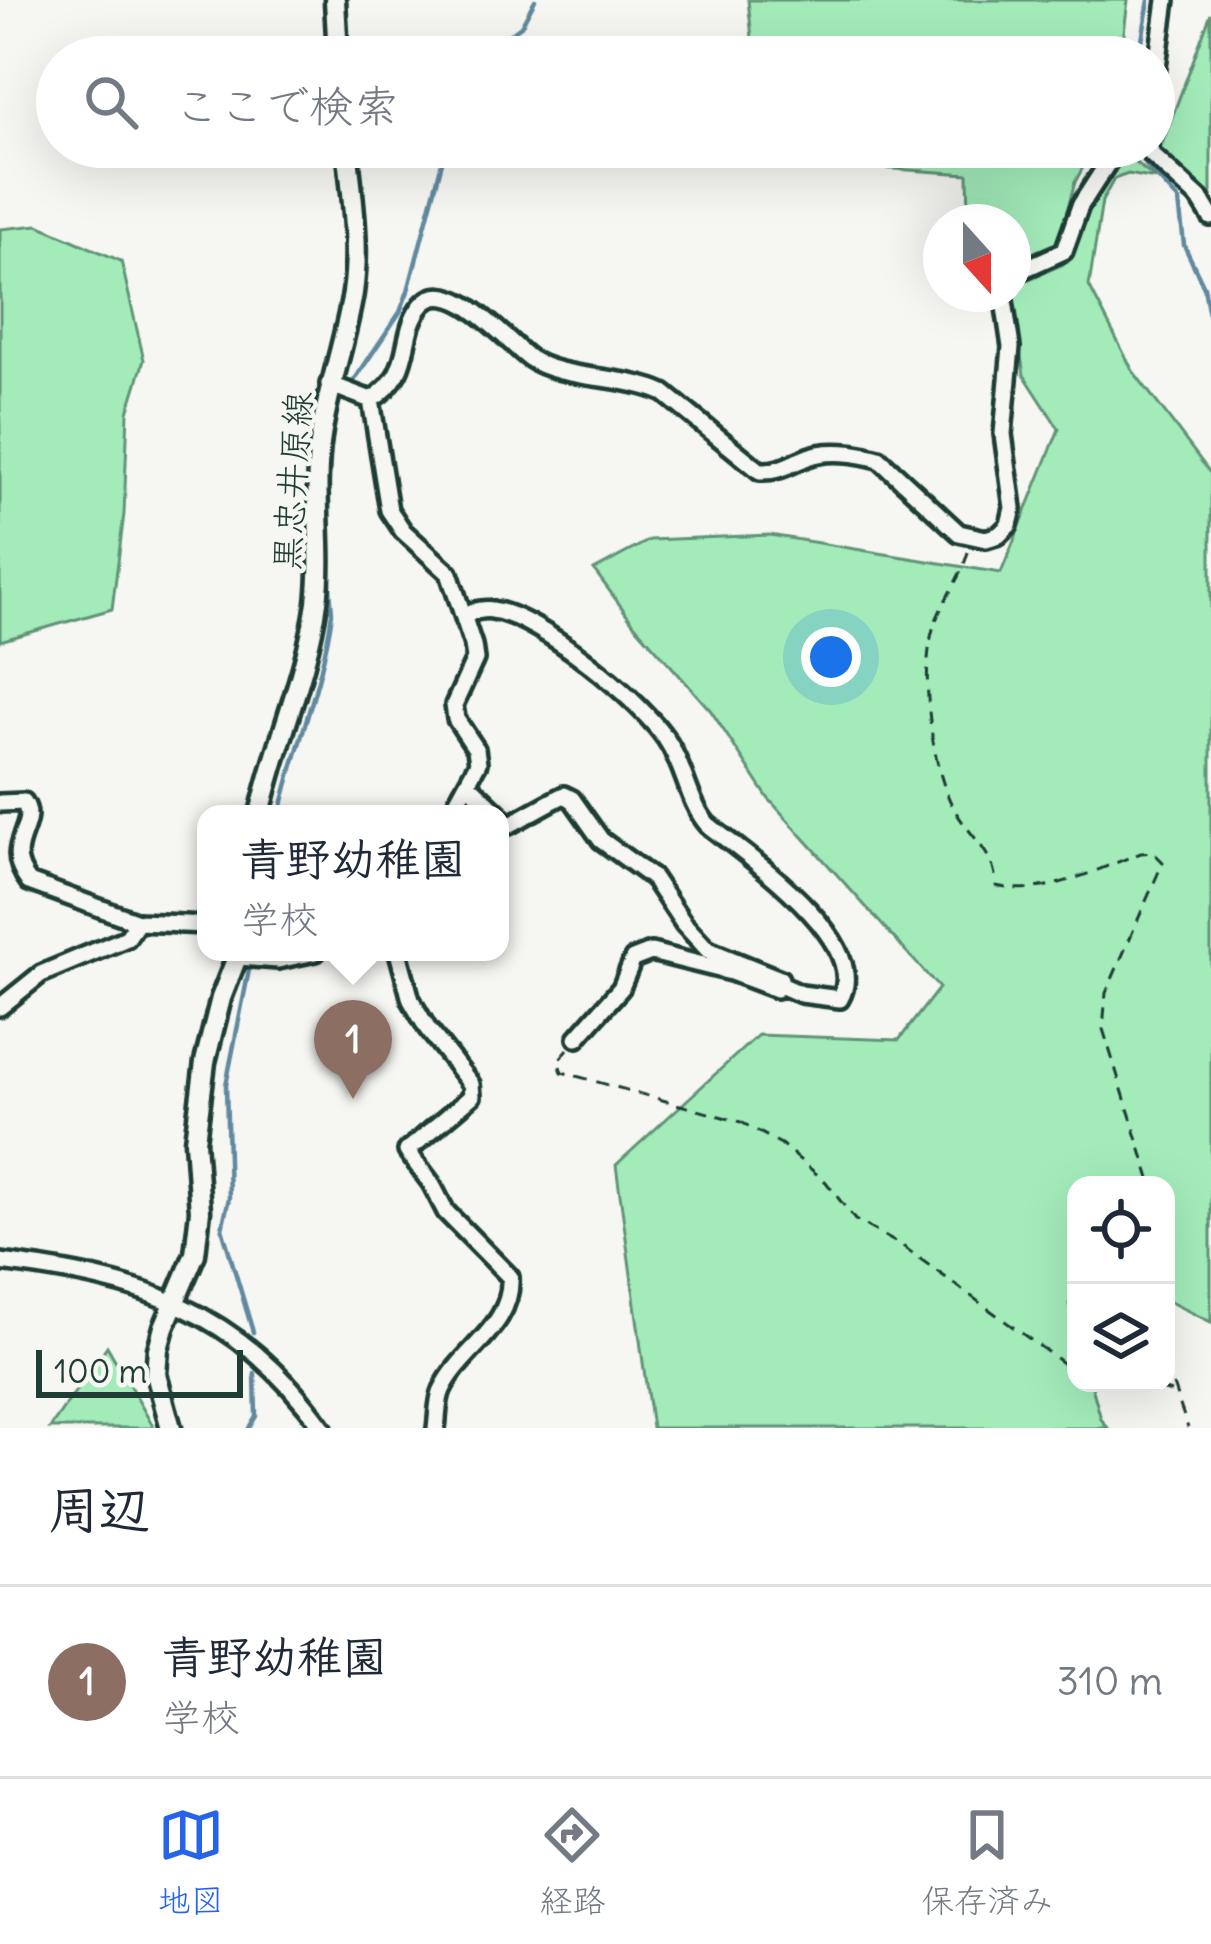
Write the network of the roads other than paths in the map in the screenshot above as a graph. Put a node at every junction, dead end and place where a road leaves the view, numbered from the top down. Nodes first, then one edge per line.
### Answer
1 (335, 0) edge
2 (1166, 0) edge
3 (337, 36) edge
4 (1161, 36) edge
5 (349, 168) edge
6 (1104, 168) edge
7 (1166, 168) edge
8 (1211, 218) edge
9 (1031, 266) edge
10 (1006, 312) edge
11 (340, 388) junction
12 (371, 400) junction
13 (464, 614) junction
14 (469, 785) junction
15 (0, 803) edge
16 (262, 805) edge
17 (456, 805) edge
18 (489, 805) edge
19 (509, 825) edge
20 (138, 922) junction
21 (197, 925) edge
22 (236, 961) edge
23 (400, 961) edge
24 (778, 984) junction
25 (0, 1007) edge
26 (577, 1038) road end
27 (0, 1262) edge
28 (175, 1304) junction
29 (171, 1428) edge
30 (323, 1428) edge
31 (436, 1428) edge

1 - 3 main road
2 - 4 street
5 - 11 main road, 黒忠井原線
6 - 9 street
7 - 8 street
10 - 12 street
11 - 12 street
11 - 16 main road, 黒忠井原線
12 - 13 street
13 - 14 street
13 - 24 street
14 - 17 street
14 - 18 street
15 - 20 street
19 - 24 street
20 - 21 street
20 - 25 street
22 - 28 main road
23 - 31 street
24 - 26 street
27 - 28 street
28 - 29 main road
28 - 30 street

